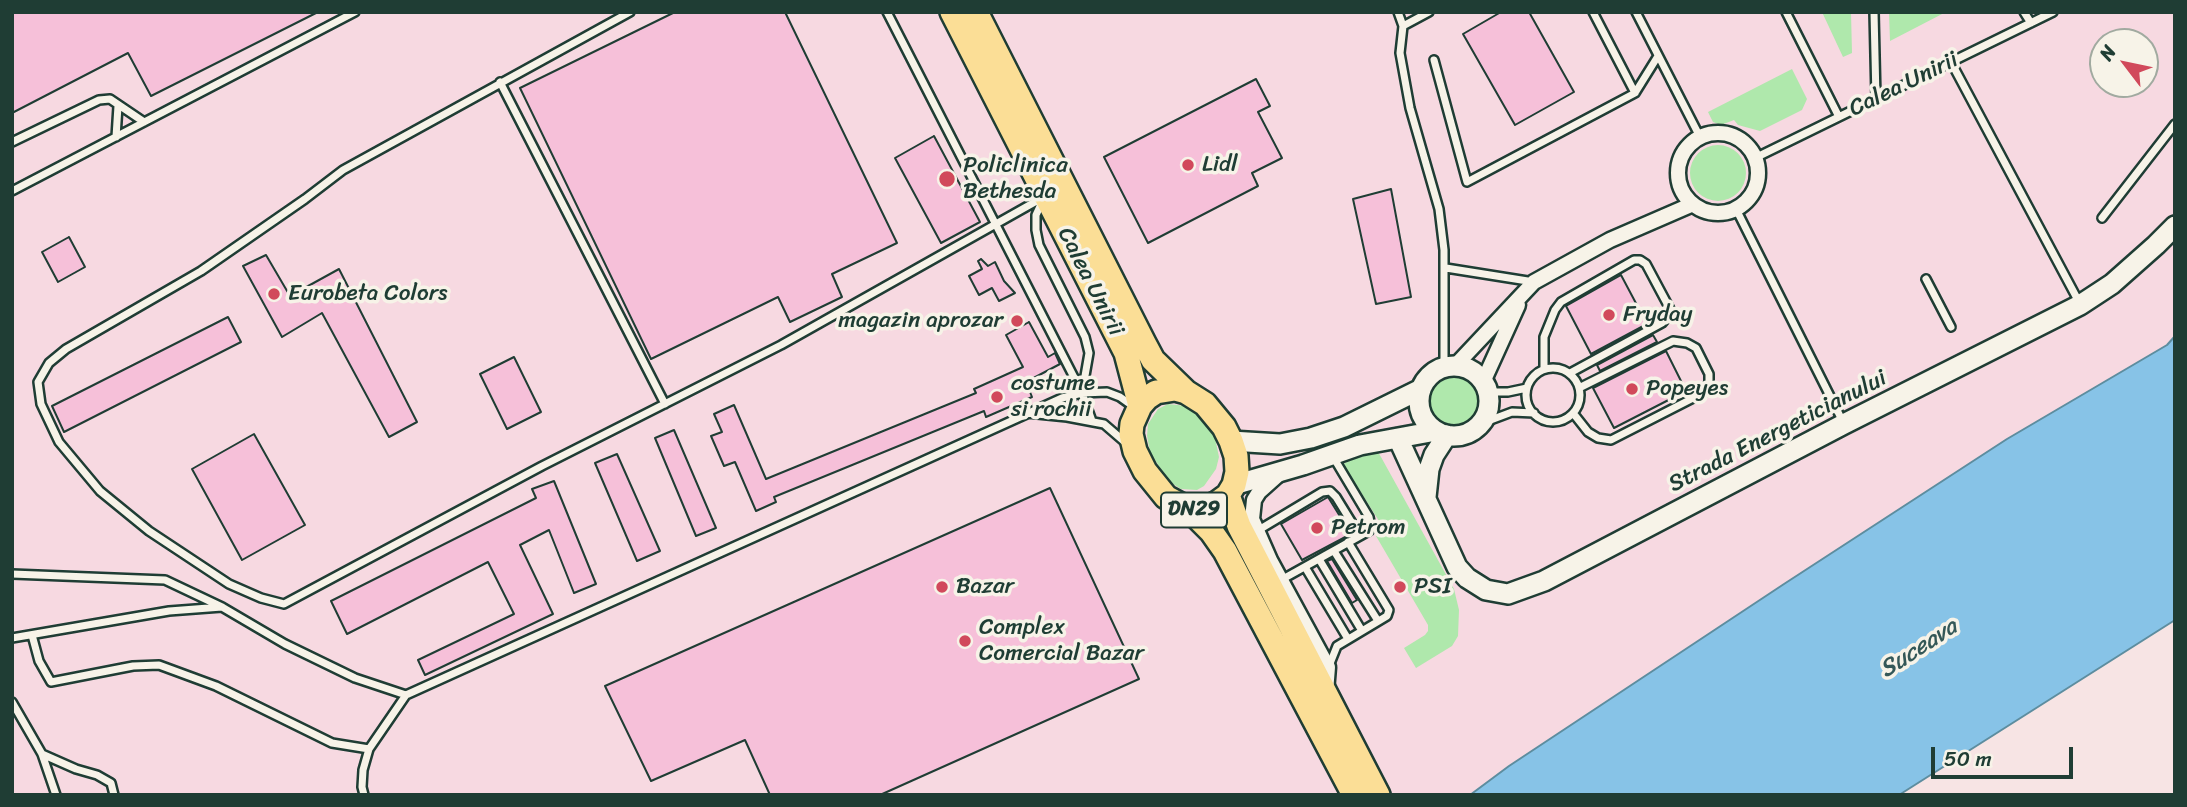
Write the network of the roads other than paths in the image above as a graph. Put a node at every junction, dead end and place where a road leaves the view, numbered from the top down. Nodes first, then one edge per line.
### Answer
1 (355, 12) edge
2 (630, 12) edge
3 (887, 12) edge
4 (953, 12) edge
5 (976, 12) edge
6 (1398, 12) edge
7 (1429, 12) edge
8 (1593, 12) edge
9 (1636, 12) edge
10 (1786, 12) edge
11 (1874, 12) edge
12 (2024, 12) edge
13 (2053, 12) edge
14 (2031, 23) junction
15 (1403, 26) junction
16 (1658, 56) junction
17 (1434, 60) dead end
18 (1951, 62) junction
19 (500, 82) junction
20 (1635, 93) junction
21 (1876, 99) junction
22 (118, 106) junction
23 (1839, 117) junction
24 (144, 122) junction
25 (2175, 124) edge
26 (116, 137) junction
27 (1700, 137) junction
28 (12, 142) edge
29 (1755, 158) junction
30 (12, 191) edge
31 (1045, 196) junction
32 (1693, 204) junction
33 (1736, 209) junction
34 (2102, 218) dead end
35 (996, 224) junction
36 (2175, 226) edge
37 (1446, 268) junction
38 (1926, 279) dead end
39 (1534, 282) junction
40 (1523, 294) junction
41 (2080, 305) junction
42 (1951, 327) dead end
43 (1450, 367) junction
44 (1544, 369) junction
45 (1570, 373) junction
46 (1485, 387) junction
47 (1527, 388) junction
48 (1579, 388) junction
49 (1421, 389) junction
50 (1186, 392) junction
51 (1082, 393) junction
52 (665, 404) junction
53 (1139, 408) junction
54 (1026, 413) junction
55 (1534, 413) junction
56 (1573, 413) junction
57 (1092, 421) junction
58 (1480, 424) junction
59 (1844, 424) junction
60 (1442, 433) junction
61 (1398, 438) junction
62 (1231, 440) junction
63 (1135, 451) junction
64 (1332, 454) junction
65 (1284, 470) junction
66 (1231, 490) junction
67 (1426, 498) junction
68 (1189, 510) junction
69 (1256, 531) junction
70 (1360, 536) junction
71 (1349, 542) junction
72 (1334, 551) junction
73 (1319, 559) junction
74 (1305, 567) junction
75 (12, 574) edge
76 (1281, 581) junction
77 (222, 607) junction
78 (1378, 621) junction
79 (1362, 631) junction
80 (32, 635) junction
81 (12, 638) edge
82 (1348, 639) junction
83 (1328, 667) junction
84 (406, 695) junction
85 (12, 702) edge
86 (1324, 705) junction
87 (369, 749) junction
88 (42, 754) junction
89 (56, 795) edge
90 (114, 795) edge
91 (364, 795) edge
92 (1354, 795) edge
93 (1378, 795) edge

1 - 24 lane
2 - 19 lane
3 - 35 lane
4 - 31 main road, Calea Unirii / DN29
5 - 50 main road, Calea Unirii / DN29
6 - 15 lane
7 - 15 lane
8 - 20 lane
9 - 16 lane
10 - 23 lane
11 - 21 lane
12 - 14 lane
13 - 14 lane, Calea Unirii
14 - 18 lane, Calea Unirii
15 - 37 lane
16 - 20 lane
16 - 27 lane
17 - 20 lane
18 - 21 lane, Calea Unirii
18 - 41 lane
19 - 52 lane
19 - 52 lane
21 - 23 lane, Calea Unirii
22 - 24 lane
22 - 26 lane
22 - 28 lane
23 - 29 lane, Calea Unirii
24 - 26 lane
25 - 34 lane
26 - 30 lane
27 - 29 street
27 - 32 street
29 - 33 street
31 - 35 lane
31 - 51 lane
31 - 53 main road, Calea Unirii / DN29
32 - 33 street
32 - 39 street
33 - 59 lane
35 - 51 lane
35 - 52 lane
36 - 41 street, Strada Energeticianului
37 - 39 lane
37 - 43 lane
38 - 42 lane
39 - 40 street
40 - 43 street
40 - 46 street
41 - 59 street, Strada Energeticianului
43 - 46 street
43 - 49 street
44 - 45 lane
44 - 45 lane
44 - 47 lane
45 - 48 lane
46 - 47 lane
46 - 58 street
47 - 55 lane
48 - 56 lane
48 - 56 lane
49 - 60 street
49 - 62 street
50 - 53 main road
50 - 62 main road, DN29
51 - 53 lane
51 - 54 lane
51 - 57 lane
53 - 63 main road, DN29
54 - 57 lane
54 - 84 lane
55 - 56 lane
55 - 58 lane
57 - 63 lane
58 - 60 street
59 - 67 street, Strada Energeticianului
60 - 61 street
60 - 67 street
61 - 64 street
61 - 67 street, Strada Energeticianului
62 - 66 main road, DN29
63 - 68 main road, DN29
64 - 65 street
64 - 70 lane
65 - 66 street
65 - 69 street
66 - 68 main road, DN29
66 - 86 main road, DN29
68 - 86 main road, DN29
69 - 70 lane
69 - 76 street
70 - 71 lane
71 - 72 lane
71 - 78 lane
72 - 73 lane
72 - 78 lane
73 - 74 lane
73 - 79 lane
74 - 76 lane
74 - 82 lane
75 - 77 lane
76 - 83 street
77 - 80 lane
77 - 84 lane
78 - 79 lane
79 - 82 lane
80 - 81 lane
80 - 87 lane
82 - 83 lane
83 - 86 street
84 - 87 lane
85 - 88 lane
86 - 92 main road, DN29
86 - 93 main road, DN29
87 - 91 lane
88 - 89 lane
88 - 90 lane

